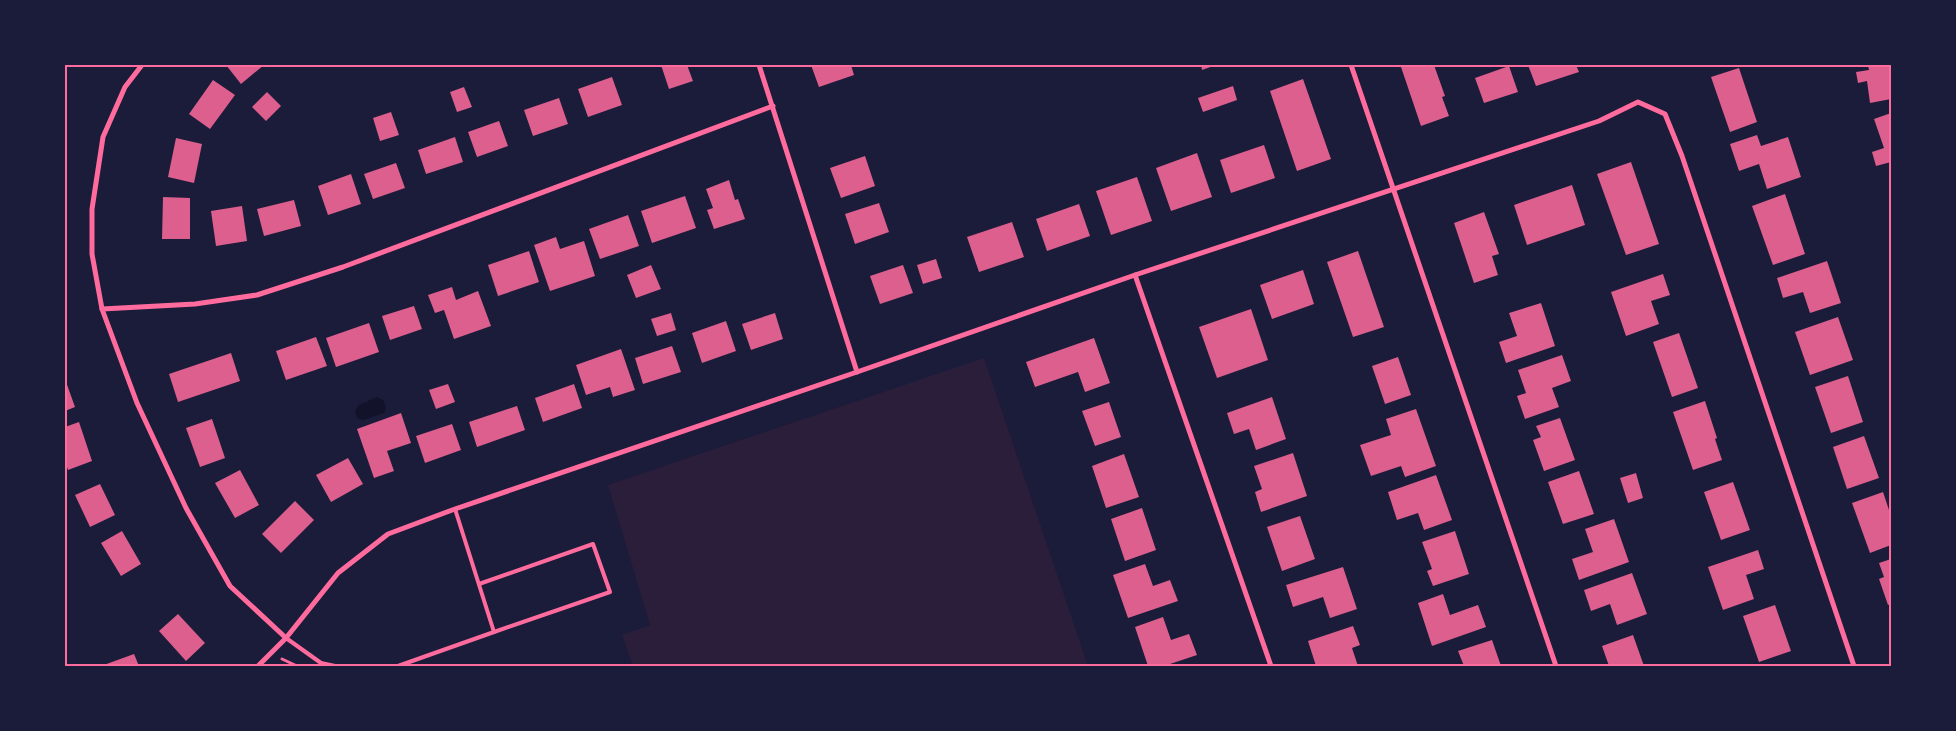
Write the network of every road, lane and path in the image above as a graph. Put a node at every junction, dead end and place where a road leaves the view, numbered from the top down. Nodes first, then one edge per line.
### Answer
1 (142, 65) edge
2 (759, 65) edge
3 (1351, 65) edge
4 (773, 106) junction
5 (1394, 190) junction
6 (1135, 275) junction
7 (102, 309) junction
8 (857, 372) junction
9 (454, 509) junction
10 (479, 584) junction
11 (494, 632) junction
12 (286, 638) junction
13 (258, 666) edge
14 (335, 666) edge
15 (398, 666) edge
16 (1270, 666) edge
17 (1556, 666) edge
18 (1854, 666) edge

1 - 7 street
2 - 4 street
3 - 5 street
4 - 7 street
4 - 8 street
5 - 6 street
5 - 17 street
5 - 18 street
6 - 8 street
6 - 16 street
7 - 12 street
8 - 9 street
9 - 10 lane
9 - 12 street
10 - 11 lane
10 - 11 lane
11 - 15 lane
12 - 13 street
12 - 14 lane

